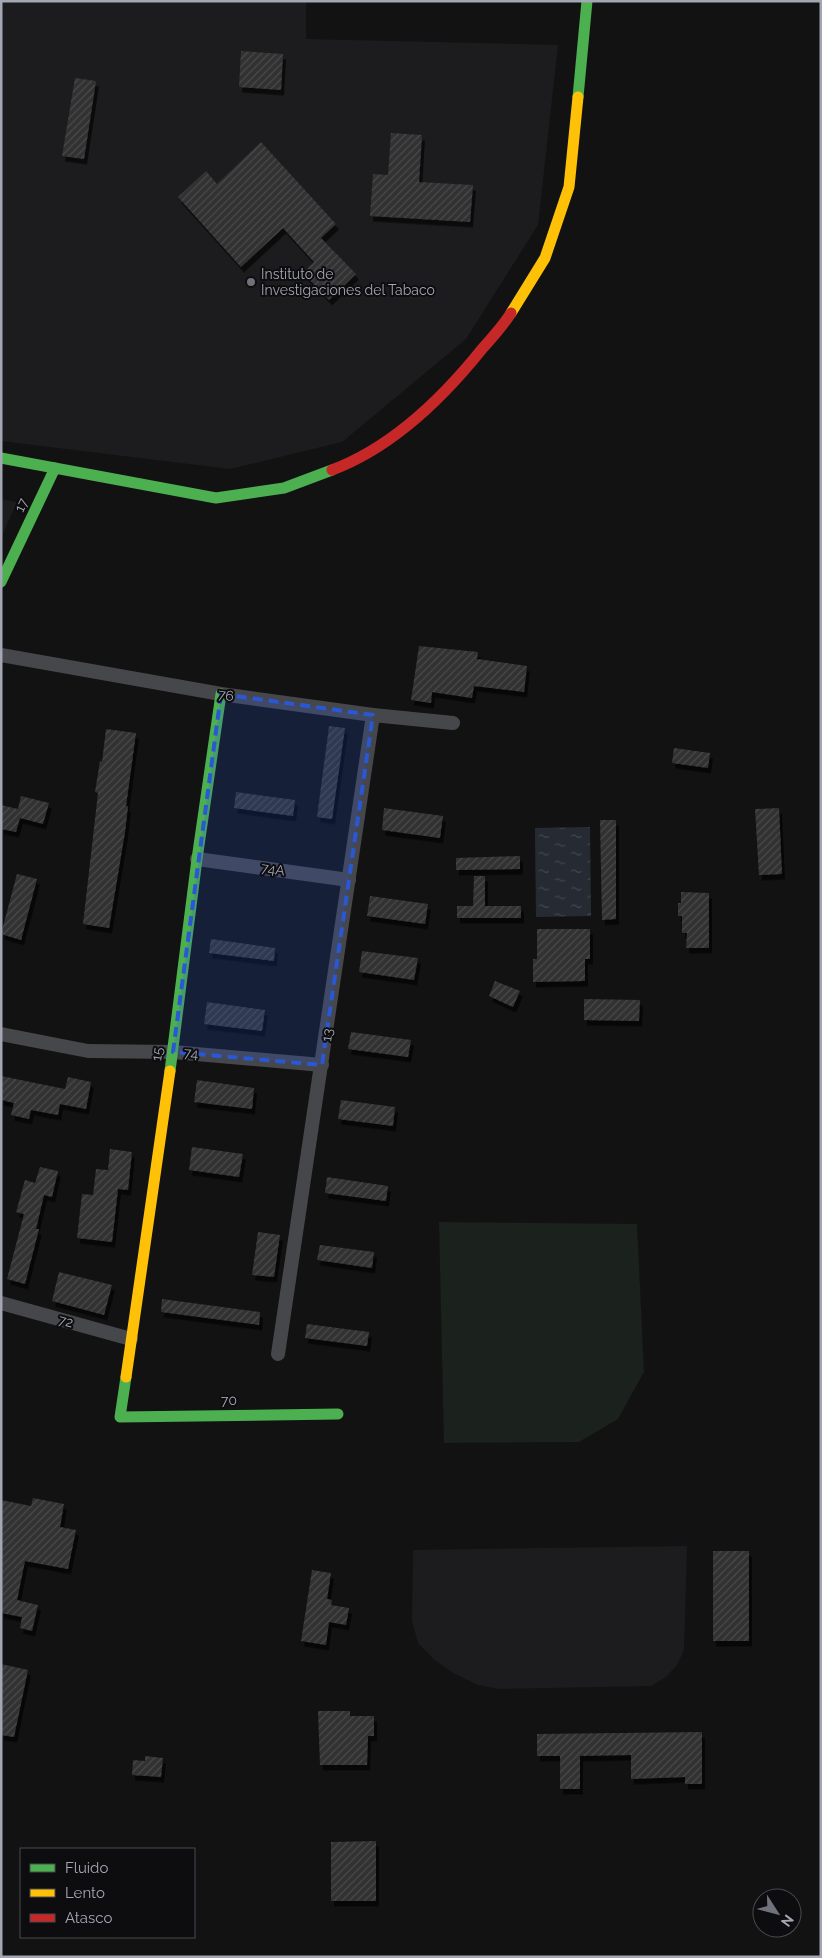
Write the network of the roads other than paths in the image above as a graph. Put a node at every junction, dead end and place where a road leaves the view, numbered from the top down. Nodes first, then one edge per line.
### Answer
1 (587, 1) edge
2 (1, 458) edge
3 (55, 468) junction
4 (1, 582) edge
5 (1, 655) edge
6 (221, 694) junction
7 (373, 715) junction
8 (452, 723) dead end
9 (197, 858) junction
10 (349, 880) junction
11 (1, 1034) edge
12 (173, 1052) junction
13 (322, 1065) junction
14 (1, 1303) edge
15 (131, 1339) junction
16 (278, 1354) dead end
17 (338, 1414) dead end
18 (120, 1416) joint

1 - 3 street
2 - 3 street
3 - 4 street, 17
5 - 6 street, 76
6 - 7 street, 76
6 - 9 street, 15
7 - 8 street, 76
7 - 10 street, 13
9 - 10 street, 74A
9 - 12 street, 15
10 - 13 street, 13
11 - 12 street, 74
12 - 13 street, 74
12 - 15 street, 15
13 - 16 street, 13
14 - 15 street, 72
15 - 18 street, 15
17 - 18 street, 70

